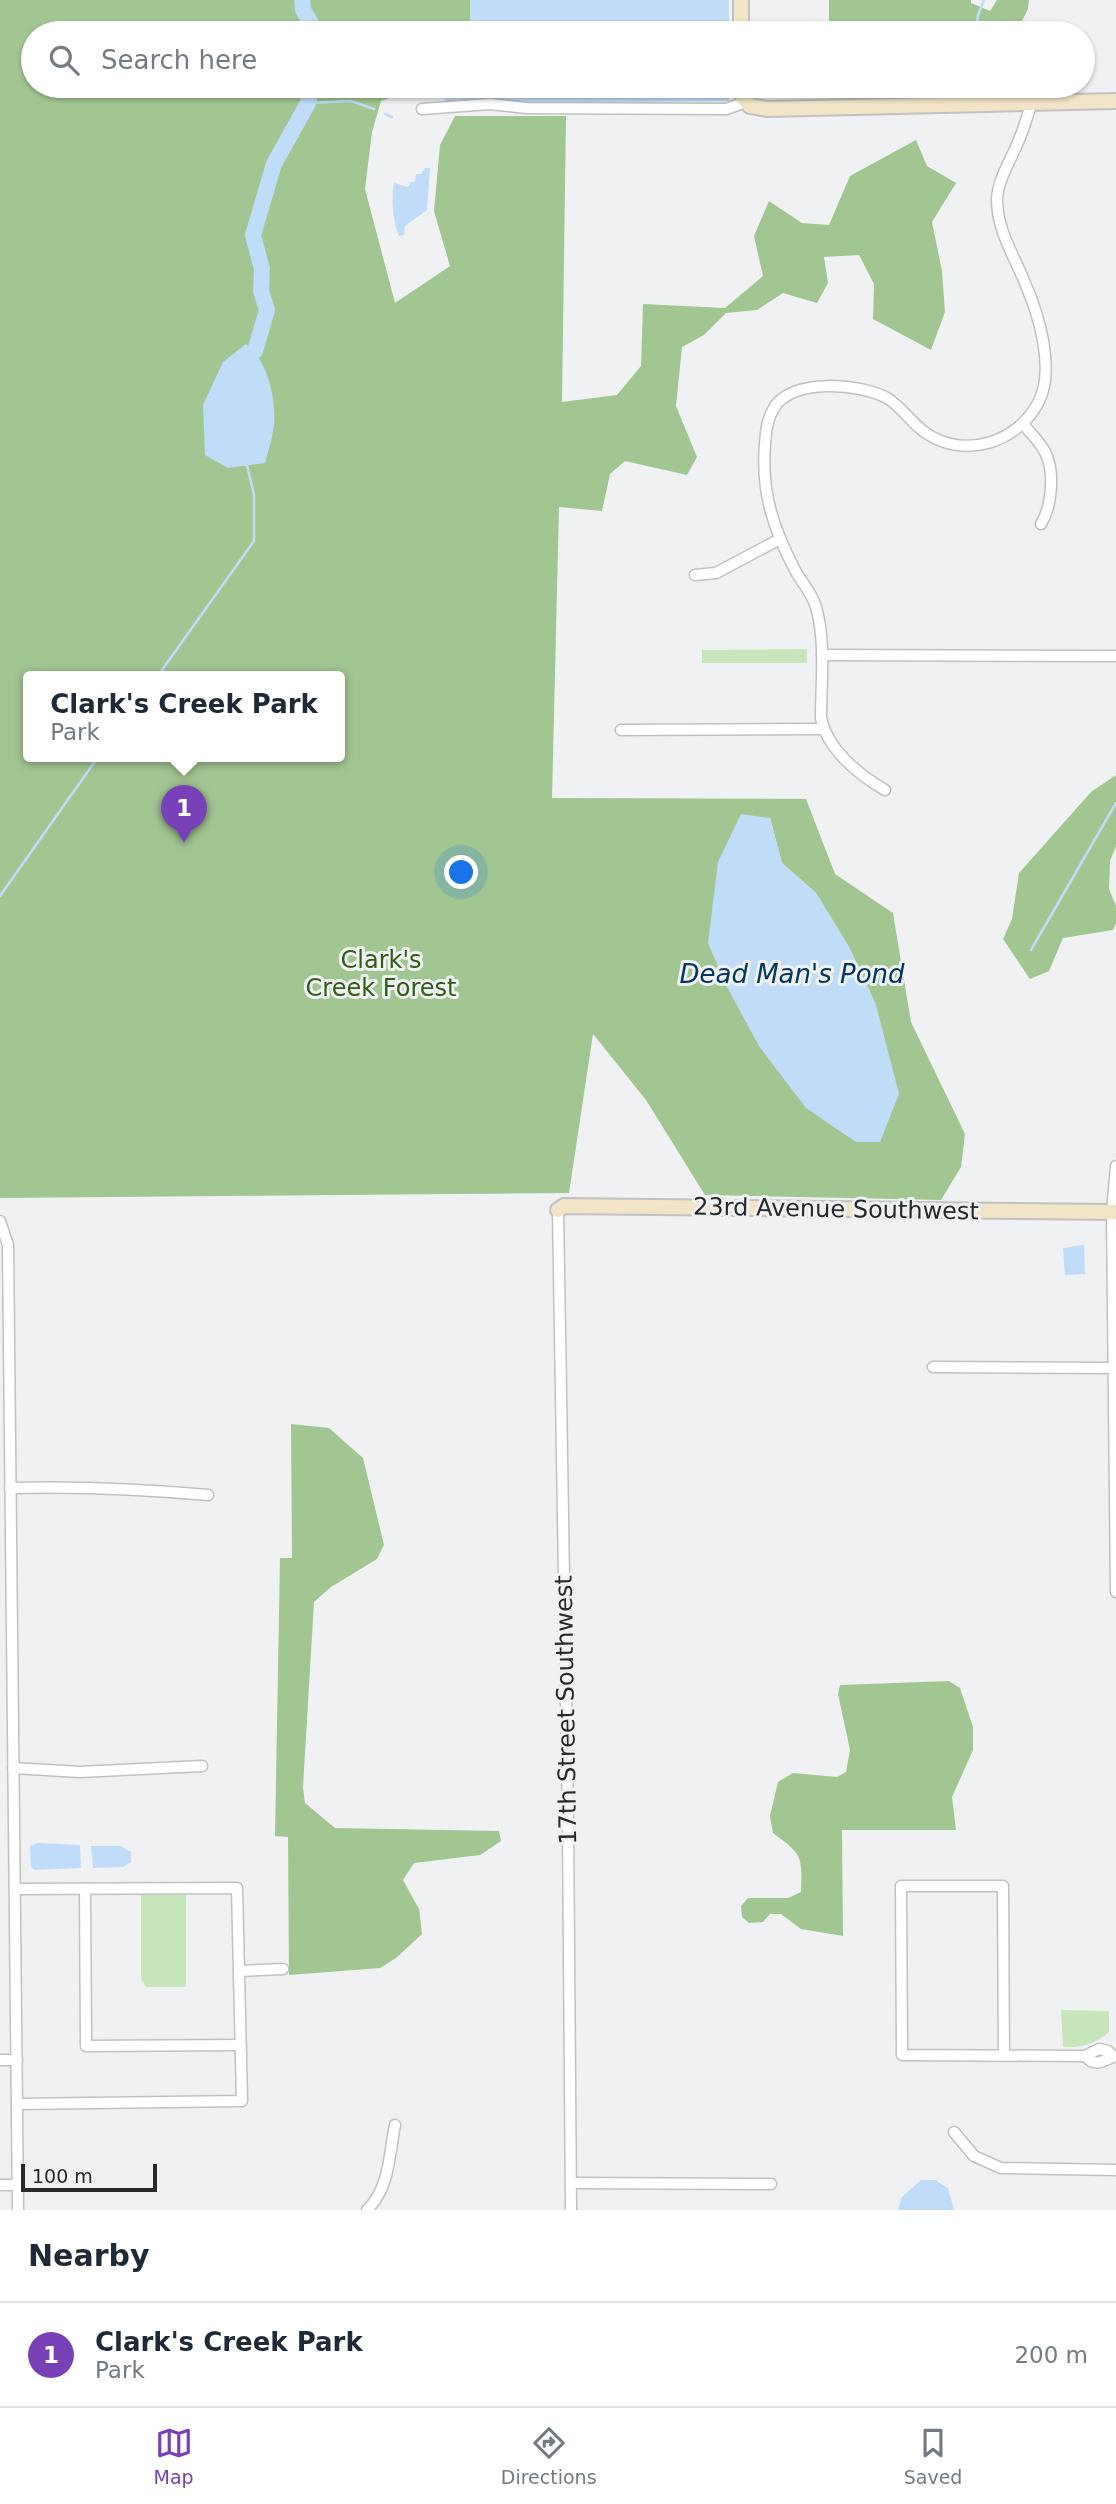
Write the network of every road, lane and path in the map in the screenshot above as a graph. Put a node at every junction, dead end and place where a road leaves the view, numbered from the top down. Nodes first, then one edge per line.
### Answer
1 (741, 0) edge
2 (741, 21) edge
3 (745, 98) edge
4 (1116, 101) edge
5 (746, 102) junction
6 (1031, 104) junction
7 (422, 109) dead end
8 (1024, 425) junction
9 (1041, 524) dead end
10 (780, 539) junction
11 (695, 575) dead end
12 (822, 655) junction
13 (1116, 656) edge
14 (823, 729) junction
15 (621, 730) dead end
16 (885, 790) dead end
17 (1116, 1166) edge
18 (558, 1210) joint
19 (1114, 1212) edge
20 (0, 1221) edge
21 (933, 1367) dead end
22 (1115, 1368) edge
23 (10, 1488) junction
24 (208, 1495) dead end
25 (1116, 1592) edge
26 (202, 1766) dead end
27 (13, 1768) junction
28 (15, 1889) junction
29 (85, 1889) junction
30 (283, 1969) dead end
31 (239, 1971) junction
32 (240, 2045) junction
33 (1004, 2056) junction
34 (1114, 2056) edge
35 (0, 2060) edge
36 (17, 2060) junction
37 (17, 2104) junction
38 (395, 2125) dead end
39 (954, 2132) dead end
40 (1116, 2170) edge
41 (571, 2183) junction
42 (771, 2184) dead end
43 (0, 2185) edge
44 (18, 2185) junction
45 (18, 2210) edge
46 (367, 2210) edge
47 (571, 2210) edge

1 - 2 street
3 - 5 street
4 - 6 street
5 - 6 street
5 - 7 street
6 - 8 street
8 - 9 street
8 - 10 street
10 - 11 street
10 - 12 street
12 - 13 street
12 - 14 street
14 - 15 street
14 - 16 street
17 - 19 street
18 - 19 street, 23rd Avenue Southwest
18 - 41 street, 17th Street Southwest
19 - 22 street
20 - 23 street
21 - 22 street
22 - 25 street
23 - 24 street
23 - 27 street
26 - 27 street
27 - 28 street
28 - 29 street
28 - 36 street
29 - 31 street
29 - 32 street
30 - 31 street
31 - 32 street
32 - 37 street
33 - 33 street
33 - 34 street
35 - 36 street
36 - 37 street
37 - 44 street
38 - 46 street
39 - 40 street
41 - 42 street
41 - 47 street, 17th Street Southwest
43 - 44 street
44 - 45 street

